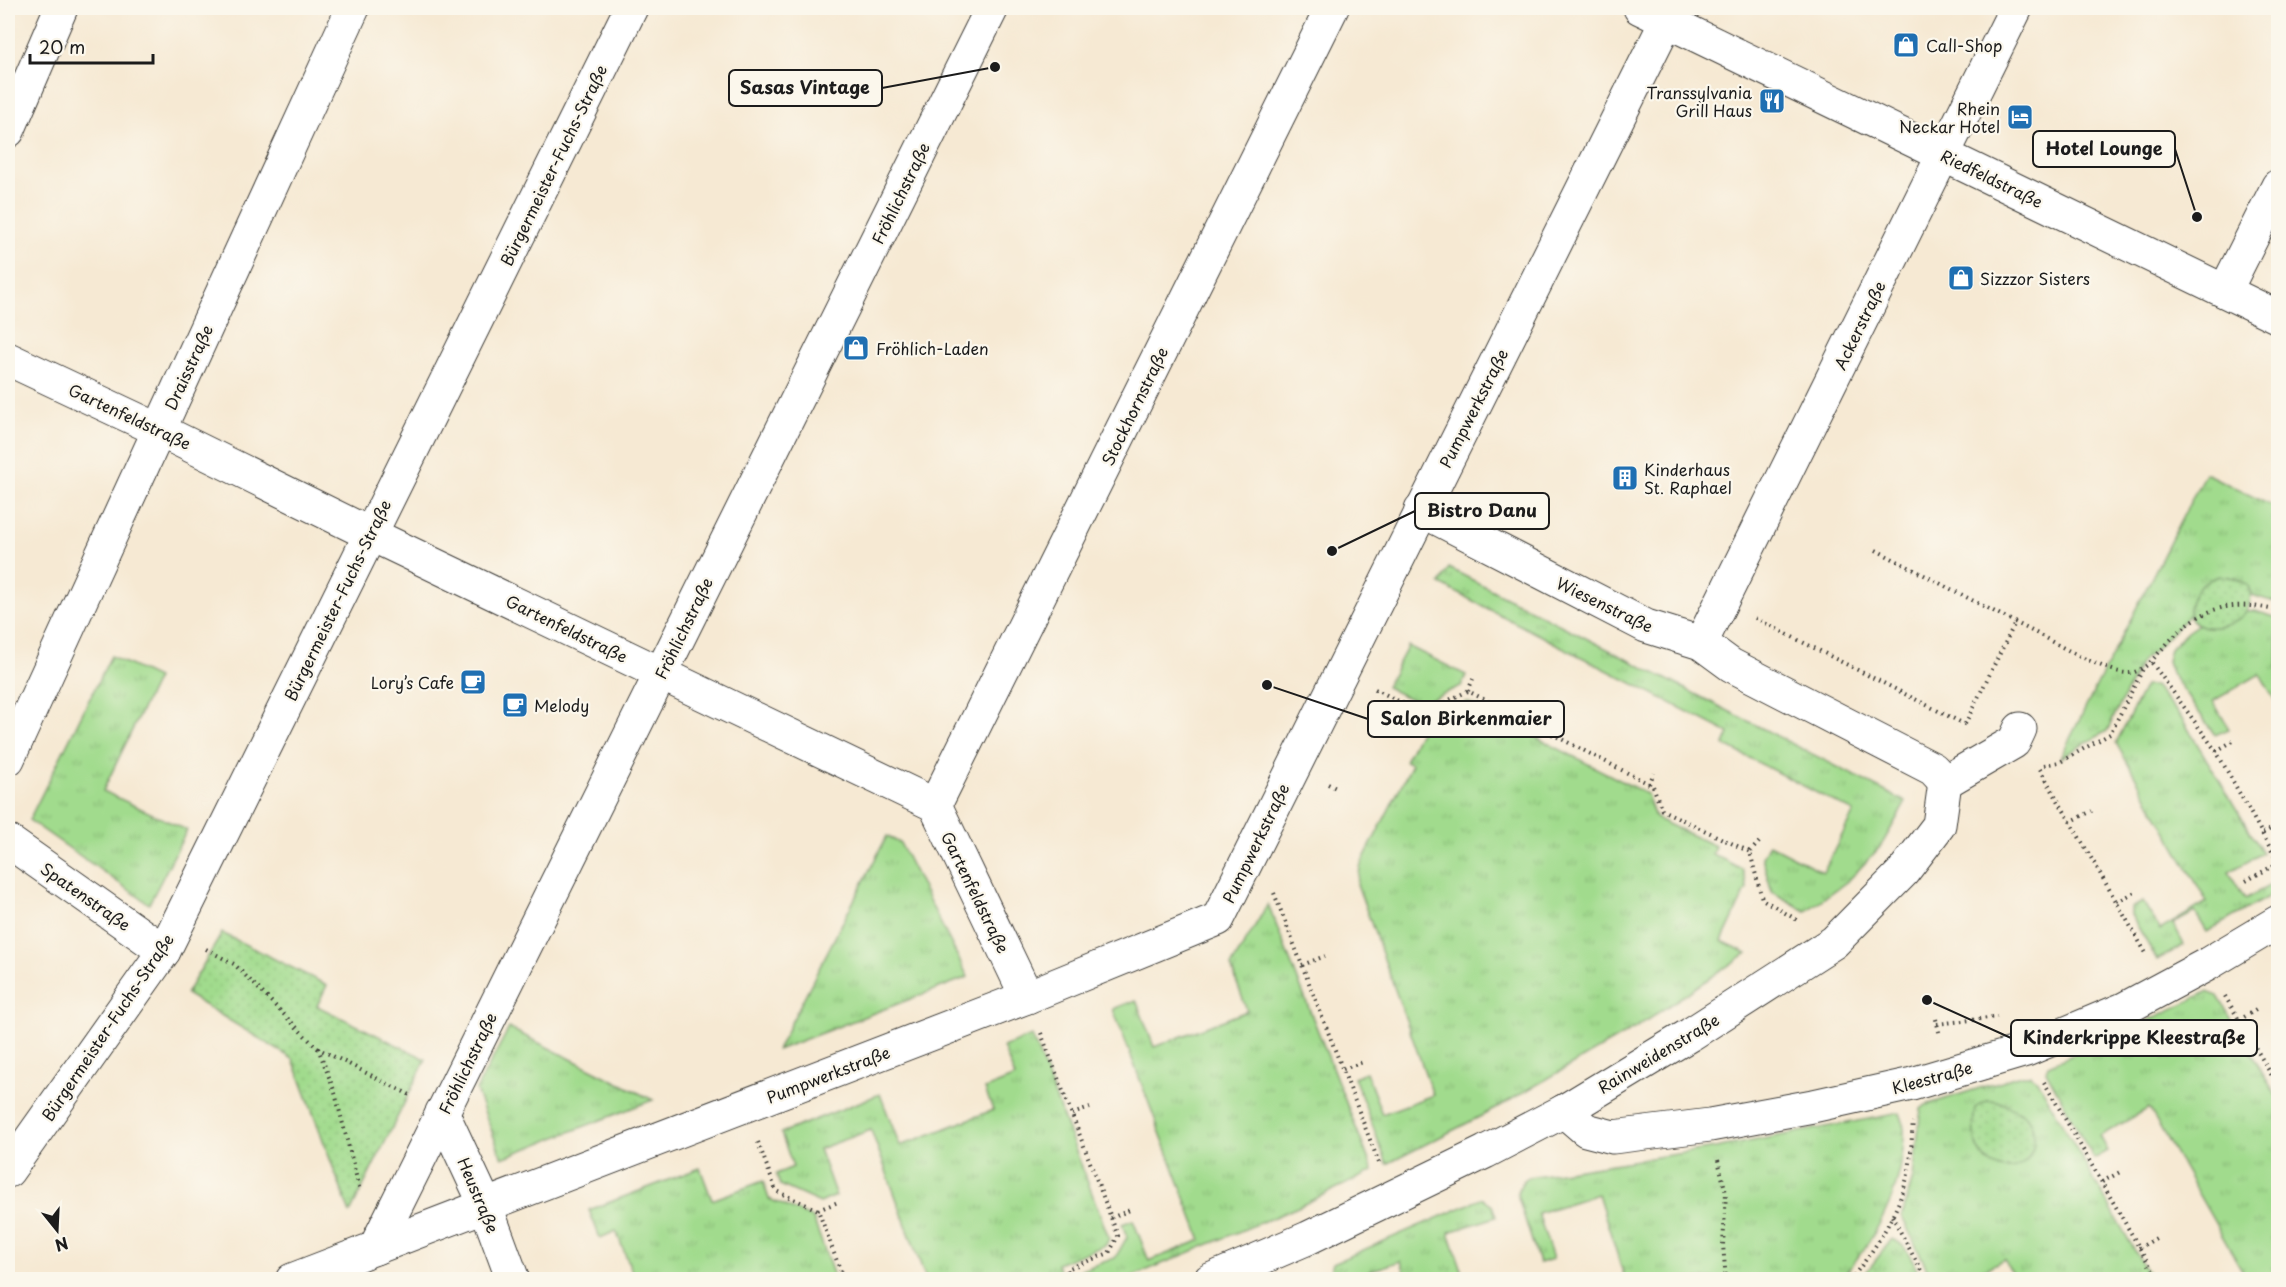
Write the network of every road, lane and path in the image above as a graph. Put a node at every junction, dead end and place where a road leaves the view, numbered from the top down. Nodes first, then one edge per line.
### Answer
1 (61, 8) edge
2 (353, 8) edge
3 (631, 8) edge
4 (992, 8) edge
5 (1332, 8) edge
6 (2016, 8) edge
7 (1660, 12) edge
8 (8, 131) edge
9 (1944, 154) junction
10 (2278, 186) edge
11 (2225, 291) junction
12 (2278, 317) edge
13 (8, 359) edge
14 (159, 430) junction
15 (1422, 510) junction
16 (370, 534) junction
17 (1876, 550) dead end
18 (1722, 602) junction
19 (2278, 611) edge
20 (2016, 623) junction
21 (1701, 643) junction
22 (2152, 663) junction
23 (2145, 666) junction
24 (1342, 672) junction
25 (661, 673) junction
26 (1473, 680) dead end
27 (1468, 691) junction
28 (1557, 723) dead end
29 (1965, 724) junction
30 (1551, 734) junction
31 (2014, 737) joint
32 (2235, 740) dead end
33 (2216, 751) junction
34 (8, 759) edge
35 (1654, 773) dead end
36 (1945, 782) junction
37 (1649, 784) junction
38 (935, 805) junction
39 (2092, 811) dead end
40 (2070, 822) junction
41 (2278, 825) edge
42 (2263, 833) junction
43 (1761, 840) dead end
44 (8, 842) edge
45 (1255, 844) junction
46 (1750, 852) junction
47 (2278, 863) edge
48 (2246, 881) dead end
49 (2137, 891) dead end
50 (2116, 902) junction
51 (2278, 922) edge
52 (169, 941) junction
53 (1834, 942) junction
54 (1325, 956) dead end
55 (1302, 965) junction
56 (2206, 965) junction
57 (2166, 987) junction
58 (1027, 997) junction
59 (2256, 1011) dead end
60 (2007, 1015) dead end
61 (2239, 1020) junction
62 (1937, 1024) dead end
63 (317, 1048) junction
64 (2026, 1050) junction
65 (1363, 1062) dead end
66 (1343, 1069) junction
67 (1912, 1084) junction
68 (2278, 1085) edge
69 (745, 1106) junction
70 (1090, 1108) dead end
71 (1564, 1111) junction
72 (442, 1112) junction
73 (1072, 1114) junction
74 (1710, 1125) junction
75 (8, 1171) edge
76 (2120, 1172) dead end
77 (2102, 1182) junction
78 (360, 1192) dead end
79 (1393, 1197) junction
80 (838, 1202) dead end
81 (485, 1204) junction
82 (818, 1210) junction
83 (1130, 1210) dead end
84 (1892, 1216) junction
85 (1111, 1218) junction
86 (2158, 1237) dead end
87 (375, 1248) junction
88 (2139, 1248) junction
89 (292, 1280) edge
90 (513, 1280) edge
91 (844, 1280) edge
92 (1071, 1280) edge
93 (1210, 1280) edge
94 (1726, 1280) edge
95 (1850, 1280) edge
96 (1926, 1280) edge
97 (2157, 1280) edge

1 - 8 street
2 - 14 street, Draisstraße
3 - 16 street, Bürgermeister-Fuchs-Straße
4 - 25 street, Fröhlichstraße
5 - 38 street, Stockhornstraße
6 - 9 street, Ackerstraße
7 - 9 street, Riedfeldstraße
7 - 15 street, Pumpwerkstraße
9 - 11 street, Riedfeldstraße
9 - 18 street, Ackerstraße
10 - 11 street
11 - 12 street, Riedfeldstraße
13 - 14 street, Gartenfeldstraße
14 - 16 street, Gartenfeldstraße
14 - 34 street, Draisstraße
15 - 21 street, Wiesenstraße
15 - 24 street, Pumpwerkstraße
16 - 25 street, Gartenfeldstraße
16 - 52 street, Bürgermeister-Fuchs-Straße
17 - 20 path
18 - 21 street, Ackerstraße
18 - 29 path
19 - 22 path
20 - 23 path
20 - 29 path
21 - 36 street, Wiesenstraße
22 - 23 path
22 - 33 path
23 - 40 path
24 - 27 path
24 - 45 street, Pumpwerkstraße
25 - 38 street, Gartenfeldstraße
25 - 72 street, Fröhlichstraße
26 - 27 path
27 - 30 path
28 - 30 path
29 - 31 path
30 - 37 path
31 - 36 street
32 - 33 path
33 - 42 path
35 - 37 path
36 - 53 street, Rainweidenstraße
37 - 46 path
38 - 58 street, Gartenfeldstraße
39 - 40 path
40 - 50 path
41 - 42 path
42 - 47 path
43 - 46 path
44 - 52 street, Spatenstraße
45 - 55 path
45 - 58 street, Pumpwerkstraße
46 - 53 path
47 - 48 path
49 - 50 path
50 - 57 path
51 - 56 street, Kleestraße
52 - 63 path
52 - 75 street, Bürgermeister-Fuchs-Straße
53 - 71 street, Rainweidenstraße
54 - 55 path
55 - 66 path
56 - 57 street, Kleestraße
56 - 61 path
57 - 64 street, Kleestraße
58 - 69 street, Pumpwerkstraße
58 - 73 path
59 - 61 path
60 - 62 path
61 - 68 path
63 - 72 path
63 - 78 path
64 - 67 street, Kleestraße
64 - 77 path
65 - 66 path
66 - 79 path
67 - 74 street, Kleestraße
67 - 84 path
69 - 81 street, Pumpwerkstraße
69 - 82 path
70 - 73 path
71 - 74 street, Kleestraße
71 - 79 street, Rainweidenstraße
72 - 81 street, Heustraße
72 - 87 street, Fröhlichstraße
73 - 85 path
74 - 94 path
76 - 77 path
77 - 88 path
79 - 93 street, Rainweidenstraße
80 - 82 path
81 - 87 street, Pumpwerkstraße
81 - 90 street, Heustraße
82 - 91 path
83 - 85 path
84 - 95 path
84 - 96 path
85 - 92 path
86 - 88 path
87 - 89 street, Pumpwerkstraße
88 - 97 path

